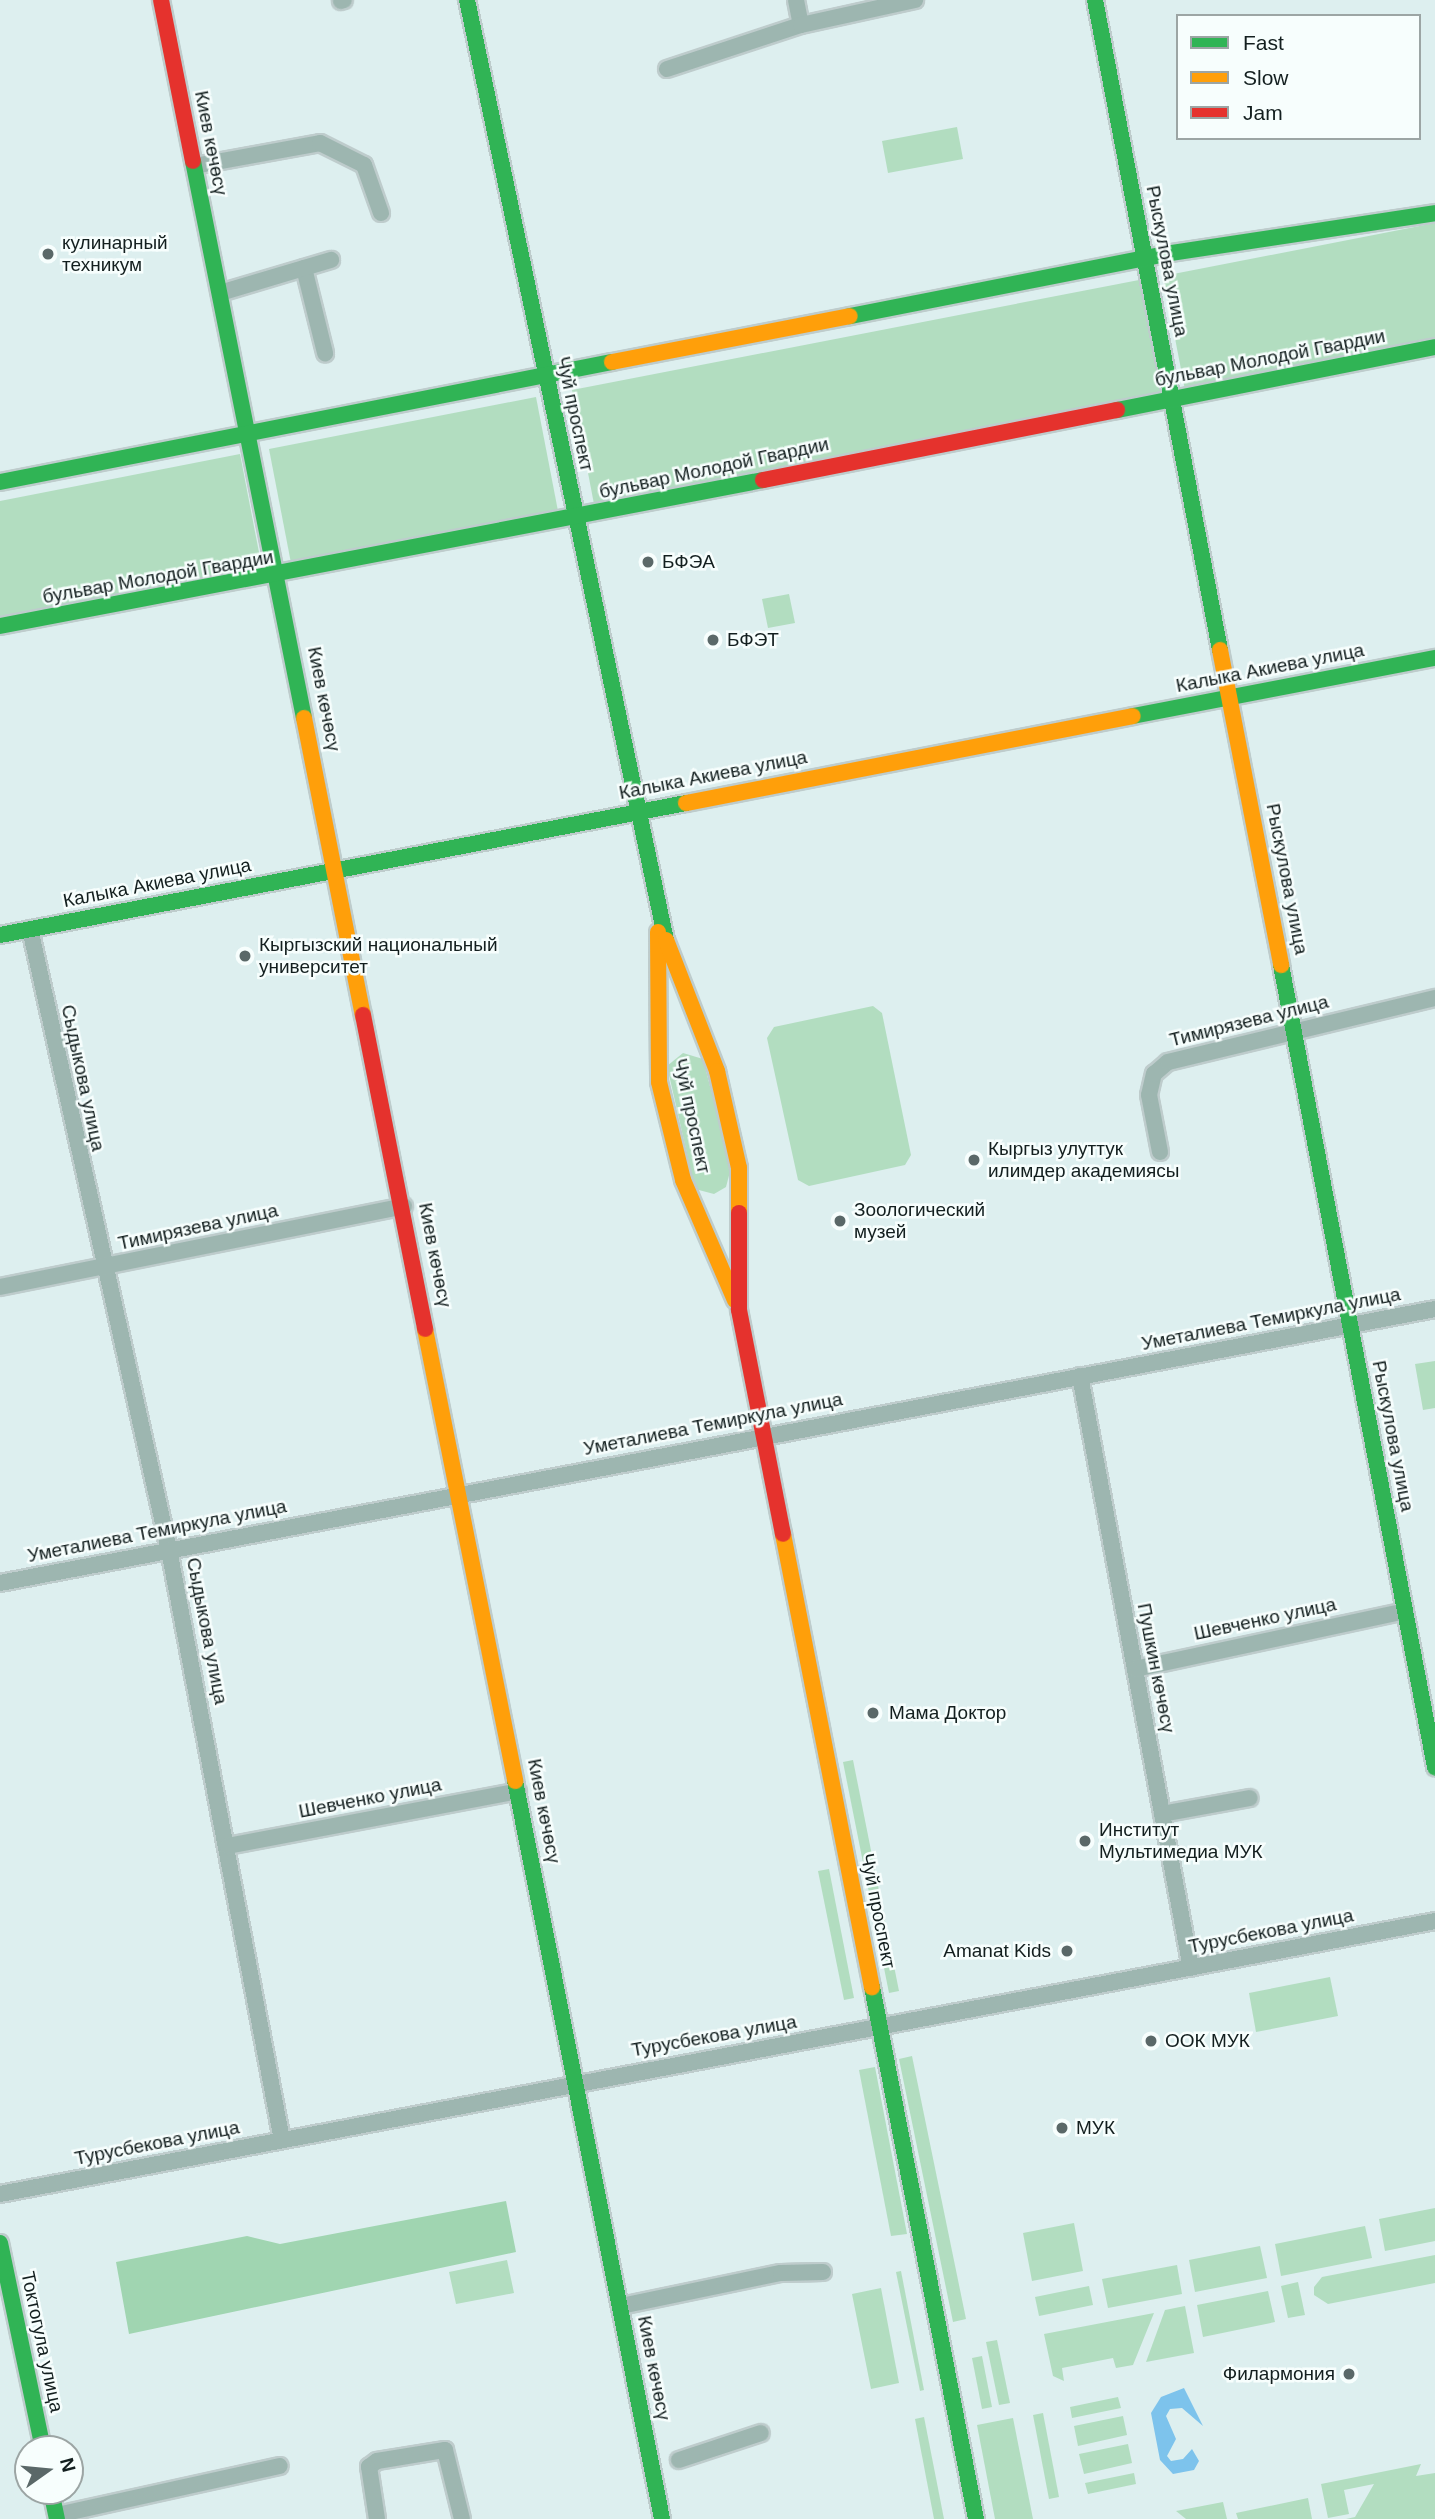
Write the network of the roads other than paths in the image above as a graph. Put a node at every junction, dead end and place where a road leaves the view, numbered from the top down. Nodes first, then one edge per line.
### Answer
1 (161, 0) edge
2 (467, 0) edge
3 (796, 0) edge
4 (915, 0) edge
5 (1095, 0) edge
6 (801, 25) junction
7 (667, 69) dead end
8 (194, 166) junction
9 (1435, 213) edge
10 (380, 214) dead end
11 (1145, 258) junction
12 (331, 260) dead end
13 (304, 268) junction
14 (220, 293) junction
15 (1435, 348) edge
16 (326, 353) dead end
17 (545, 372) junction
18 (1172, 398) junction
19 (248, 433) junction
20 (0, 482) edge
21 (575, 518) junction
22 (278, 576) junction
23 (0, 626) edge
24 (1435, 658) edge
25 (1230, 698) junction
26 (636, 811) junction
27 (336, 870) junction
28 (658, 920) junction
29 (30, 929) junction
30 (0, 935) edge
31 (1435, 998) edge
32 (1295, 1031) junction
33 (1160, 1152) dead end
34 (404, 1206) junction
35 (103, 1268) junction
36 (0, 1287) edge
37 (1435, 1309) edge
38 (739, 1310) junction
39 (1350, 1325) junction
40 (1080, 1376) junction
41 (764, 1436) junction
42 (461, 1493) junction
43 (170, 1550) junction
44 (0, 1583) edge
45 (1405, 1611) junction
46 (1135, 1669) junction
47 (1435, 1767) edge
48 (519, 1791) junction
49 (1250, 1798) dead end
50 (1162, 1814) junction
51 (228, 1846) junction
52 (1435, 1921) edge
53 (1191, 1968) junction
54 (880, 2028) junction
55 (576, 2083) junction
56 (282, 2140) junction
57 (0, 2194) edge
58 (0, 2243) edge
59 (823, 2272) dead end
60 (621, 2306) junction
61 (761, 2433) dead end
62 (40, 2435) edge
63 (679, 2460) dead end
64 (280, 2466) dead end
65 (57, 2517) edge
66 (377, 2519) edge
67 (462, 2519) edge
68 (662, 2519) edge
69 (976, 2519) edge

1 - 8 main road, Киев көчөсү
2 - 17 main road, Чуй проспект
3 - 6 street
4 - 6 street
5 - 11 main road, Рыскулова улица
6 - 7 street
8 - 10 street
8 - 14 main road, Киев көчөсү
9 - 11 main road
11 - 17 main road
11 - 18 main road, Рыскулова улица
12 - 13 street
13 - 14 street
13 - 16 street
14 - 19 main road, Киев көчөсү
15 - 18 main road, бульвар Молодой Гвардии
17 - 19 main road
17 - 21 main road, Чуй проспект
18 - 21 main road, бульвар Молодой Гвардии
18 - 25 main road, Рыскулова улица
19 - 20 main road
19 - 22 main road, Киев көчөсү
21 - 22 main road, бульвар Молодой Гвардии
21 - 26 main road, Чуй проспект
22 - 23 main road, бульвар Молодой Гвардии
22 - 27 main road, Киев көчөсү
24 - 25 main road, Калыка Акиева улица
25 - 26 main road, Калыка Акиева улица
25 - 32 main road, Рыскулова улица
26 - 27 main road, Калыка Акиева улица
26 - 28 main road, Чуй проспект
27 - 29 main road, Калыка Акиева улица
27 - 34 main road, Киев көчөсү
28 - 38 main road, Чуй проспект
28 - 38 main road, Чуй проспект
29 - 30 main road, Калыка Акиева улица
29 - 35 street, Сыдыкова улица
31 - 32 street, Тимирязева улица
32 - 33 street, Тимирязева улица
32 - 39 main road, Рыскулова улица
34 - 35 street, Тимирязева улица
34 - 42 main road, Киев көчөсү
35 - 36 street, Тимирязева улица
35 - 43 street, Сыдыкова улица
37 - 39 street, Уметалиева Темиркула улица
38 - 41 main road, Чуй проспект
39 - 40 street, Уметалиева Темиркула улица
39 - 45 main road, Рыскулова улица
40 - 41 street, Уметалиева Темиркула улица
40 - 46 street, Пушкин көчөсү
41 - 42 street, Уметалиева Темиркула улица
41 - 54 main road, Чуй проспект
42 - 43 street, Уметалиева Темиркула улица
42 - 48 main road, Киев көчөсү
43 - 44 street, Уметалиева Темиркула улица
43 - 51 street, Сыдыкова улица
45 - 46 street, Шевченко улица
45 - 47 main road, Рыскулова улица
46 - 50 street, Пушкин көчөсү
48 - 51 street, Шевченко улица
48 - 55 main road, Киев көчөсү
49 - 50 street
50 - 53 street, Пушкин көчөсү
51 - 56 street, Сыдыкова улица
52 - 53 street, Турусбекова улица
53 - 54 street, Турусбекова улица
54 - 55 street, Турусбекова улица
54 - 69 main road, Чуй проспект
55 - 56 street, Турусбекова улица
55 - 60 main road, Киев көчөсү
56 - 57 street, Турусбекова улица
58 - 62 main road, Токтогула улица
59 - 60 street
60 - 68 main road, Киев көчөсү
61 - 63 street
64 - 65 street
66 - 67 street

